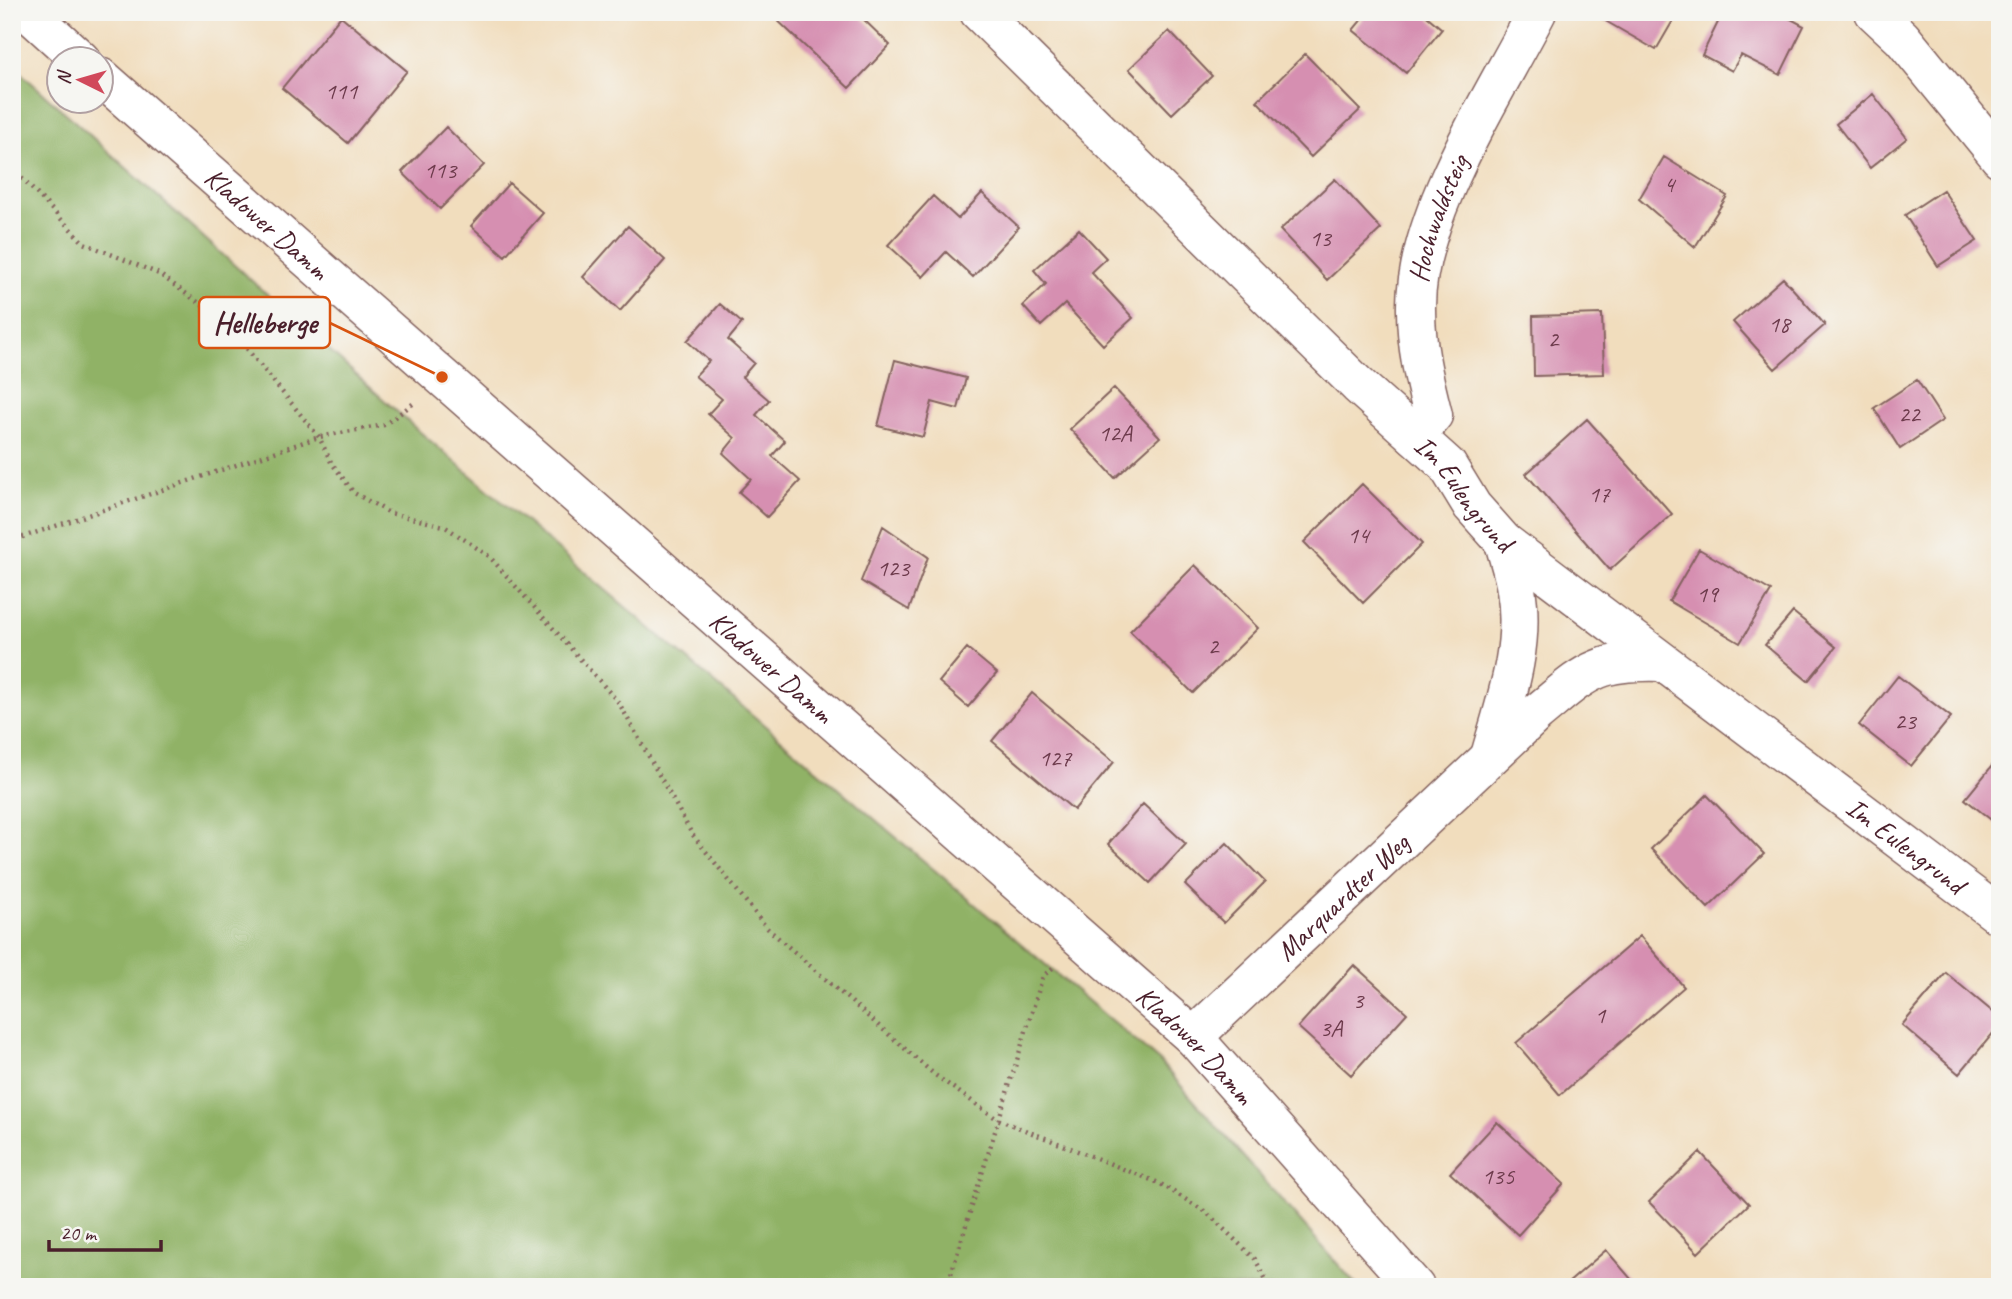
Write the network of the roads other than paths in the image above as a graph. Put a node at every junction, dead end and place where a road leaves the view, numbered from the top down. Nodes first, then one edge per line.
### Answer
1 (28, 12) edge
2 (979, 12) edge
3 (1538, 12) edge
4 (1874, 12) edge
5 (66, 46) edge
6 (116, 90) edge
7 (2000, 158) edge
8 (1415, 436) junction
9 (1504, 542) junction
10 (1662, 662) junction
11 (1490, 758) junction
12 (2000, 916) edge
13 (1194, 1037) junction
14 (1415, 1287) edge

1 - 5 street
2 - 8 street, Im Eulengrund
3 - 8 street, Hochwaldsteig
4 - 7 street
6 - 13 street, Kladower Damm
8 - 9 street, Im Eulengrund
9 - 10 street, Im Eulengrund
9 - 11 street
10 - 11 street, Marquardter Weg
10 - 12 street, Im Eulengrund
11 - 13 street, Marquardter Weg
13 - 14 street, Kladower Damm

